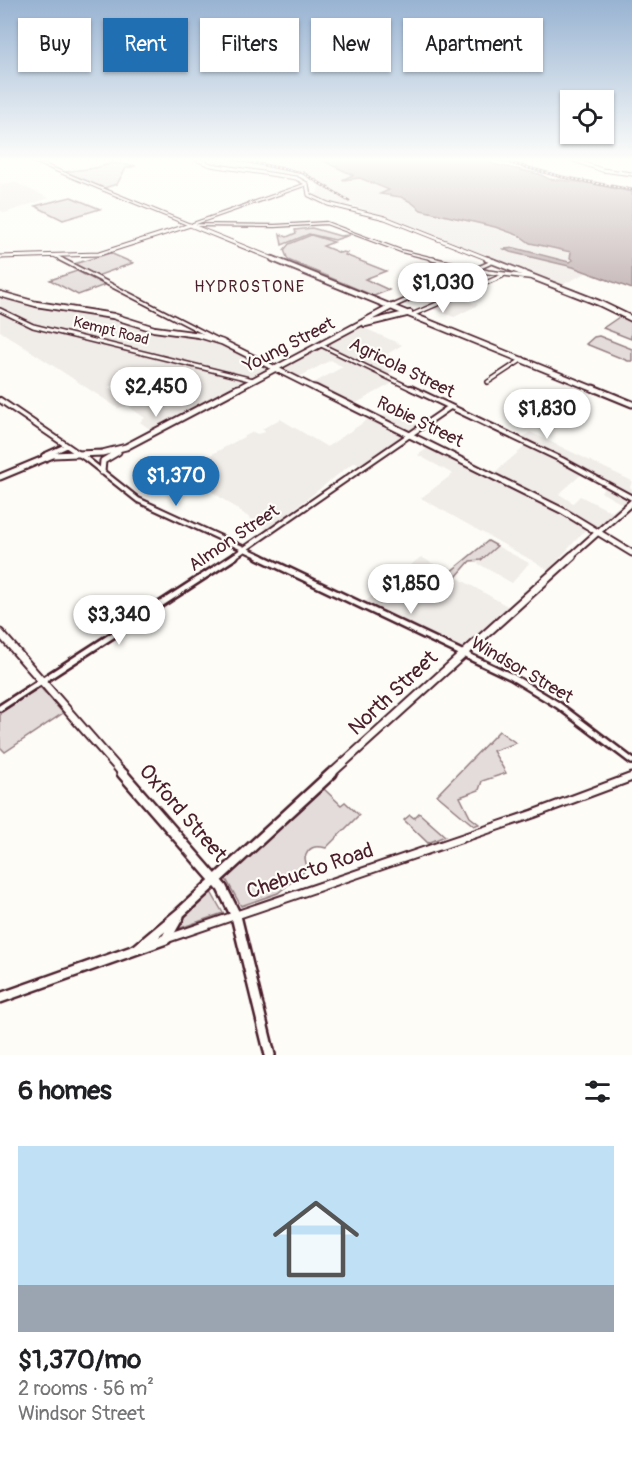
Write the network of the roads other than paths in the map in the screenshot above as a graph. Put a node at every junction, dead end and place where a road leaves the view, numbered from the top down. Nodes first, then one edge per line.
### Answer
1 (149, 208) edge
2 (236, 208) edge
3 (348, 208) edge
4 (190, 225) junction
5 (55, 256) junction
6 (71, 256) junction
7 (0, 257) edge
8 (63, 261) junction
9 (494, 261) junction
10 (475, 270) junction
11 (502, 275) junction
12 (536, 278) junction
13 (541, 280) junction
14 (0, 295) edge
15 (393, 306) junction
16 (0, 310) edge
17 (412, 313) junction
18 (632, 319) edge
19 (192, 325) junction
20 (350, 330) junction
21 (192, 334) junction
22 (220, 341) junction
23 (321, 345) junction
24 (523, 359) junction
25 (276, 369) junction
26 (289, 375) junction
27 (262, 376) junction
28 (253, 380) junction
29 (488, 382) dead end
30 (0, 400) edge
31 (632, 404) edge
32 (450, 407) junction
33 (407, 434) junction
34 (66, 446) junction
35 (126, 447) junction
36 (77, 454) junction
37 (34, 461) junction
38 (102, 472) junction
39 (0, 477) edge
40 (632, 500) edge
41 (599, 531) junction
42 (245, 549) junction
43 (632, 553) edge
44 (0, 633) edge
45 (463, 653) junction
46 (42, 681) junction
47 (0, 708) edge
48 (632, 761) edge
49 (632, 777) edge
50 (216, 879) junction
51 (180, 913) junction
52 (236, 915) junction
53 (166, 939) junction
54 (137, 949) junction
55 (0, 998) edge
56 (270, 1055) edge

1 - 4 street
2 - 4 street
3 - 9 main road
4 - 6 main road
4 - 10 street
4 - 15 main road
5 - 6 main road
5 - 7 main road
5 - 8 street, Robie Street
6 - 8 main road
8 - 19 street, Robie Street
9 - 10 street, Young Street
9 - 12 main road
10 - 11 street
10 - 15 street, Young Street
11 - 12 street
11 - 13 street
11 - 17 street
12 - 13 main road
13 - 18 main road
14 - 21 main road
15 - 17 main road
15 - 20 main road, Young Street
16 - 28 street, Kempt Road
17 - 20 main road, Young Street
17 - 24 main road
19 - 21 street
19 - 22 street, Robie Street
20 - 23 main road, Young Street
21 - 22 main road
22 - 25 main road, Robie Street
23 - 25 main road, Young Street
23 - 32 street, Agricola Street
24 - 29 street
24 - 31 main road
25 - 26 main road, Robie Street
25 - 27 main road, Young Street
26 - 27 main road
26 - 33 main road, Robie Street
27 - 28 main road, Young Street
28 - 35 main road, Young Street
30 - 34 street, Windsor Street
32 - 33 street, Almon Street
32 - 40 street, Agricola Street
33 - 41 main road, Robie Street
33 - 42 street, Almon Street
34 - 36 street, Windsor Street
34 - 37 street
35 - 36 main road, Young Street
35 - 38 main road
36 - 37 main road, Young Street
36 - 38 street, Windsor Street
37 - 39 main road, Young Street
38 - 42 street, Windsor Street
40 - 41 main road, North Street
41 - 43 main road, Robie Street
41 - 45 main road, North Street
42 - 45 street, Windsor Street
42 - 46 street, Almon Street
44 - 46 main road, Oxford Street
45 - 48 street, Windsor Street
45 - 50 main road, North Street
46 - 47 street, Almon Street
46 - 50 main road, Oxford Street
49 - 52 street, Chebucto Road
50 - 51 main road, North Street
50 - 52 main road, Oxford Street
51 - 53 main road, North Street
51 - 54 main road, North Street
52 - 53 street, Chebucto Road
52 - 56 main road, Oxford Street
53 - 54 main road, Chebucto Road
54 - 55 main road, Chebucto Road

